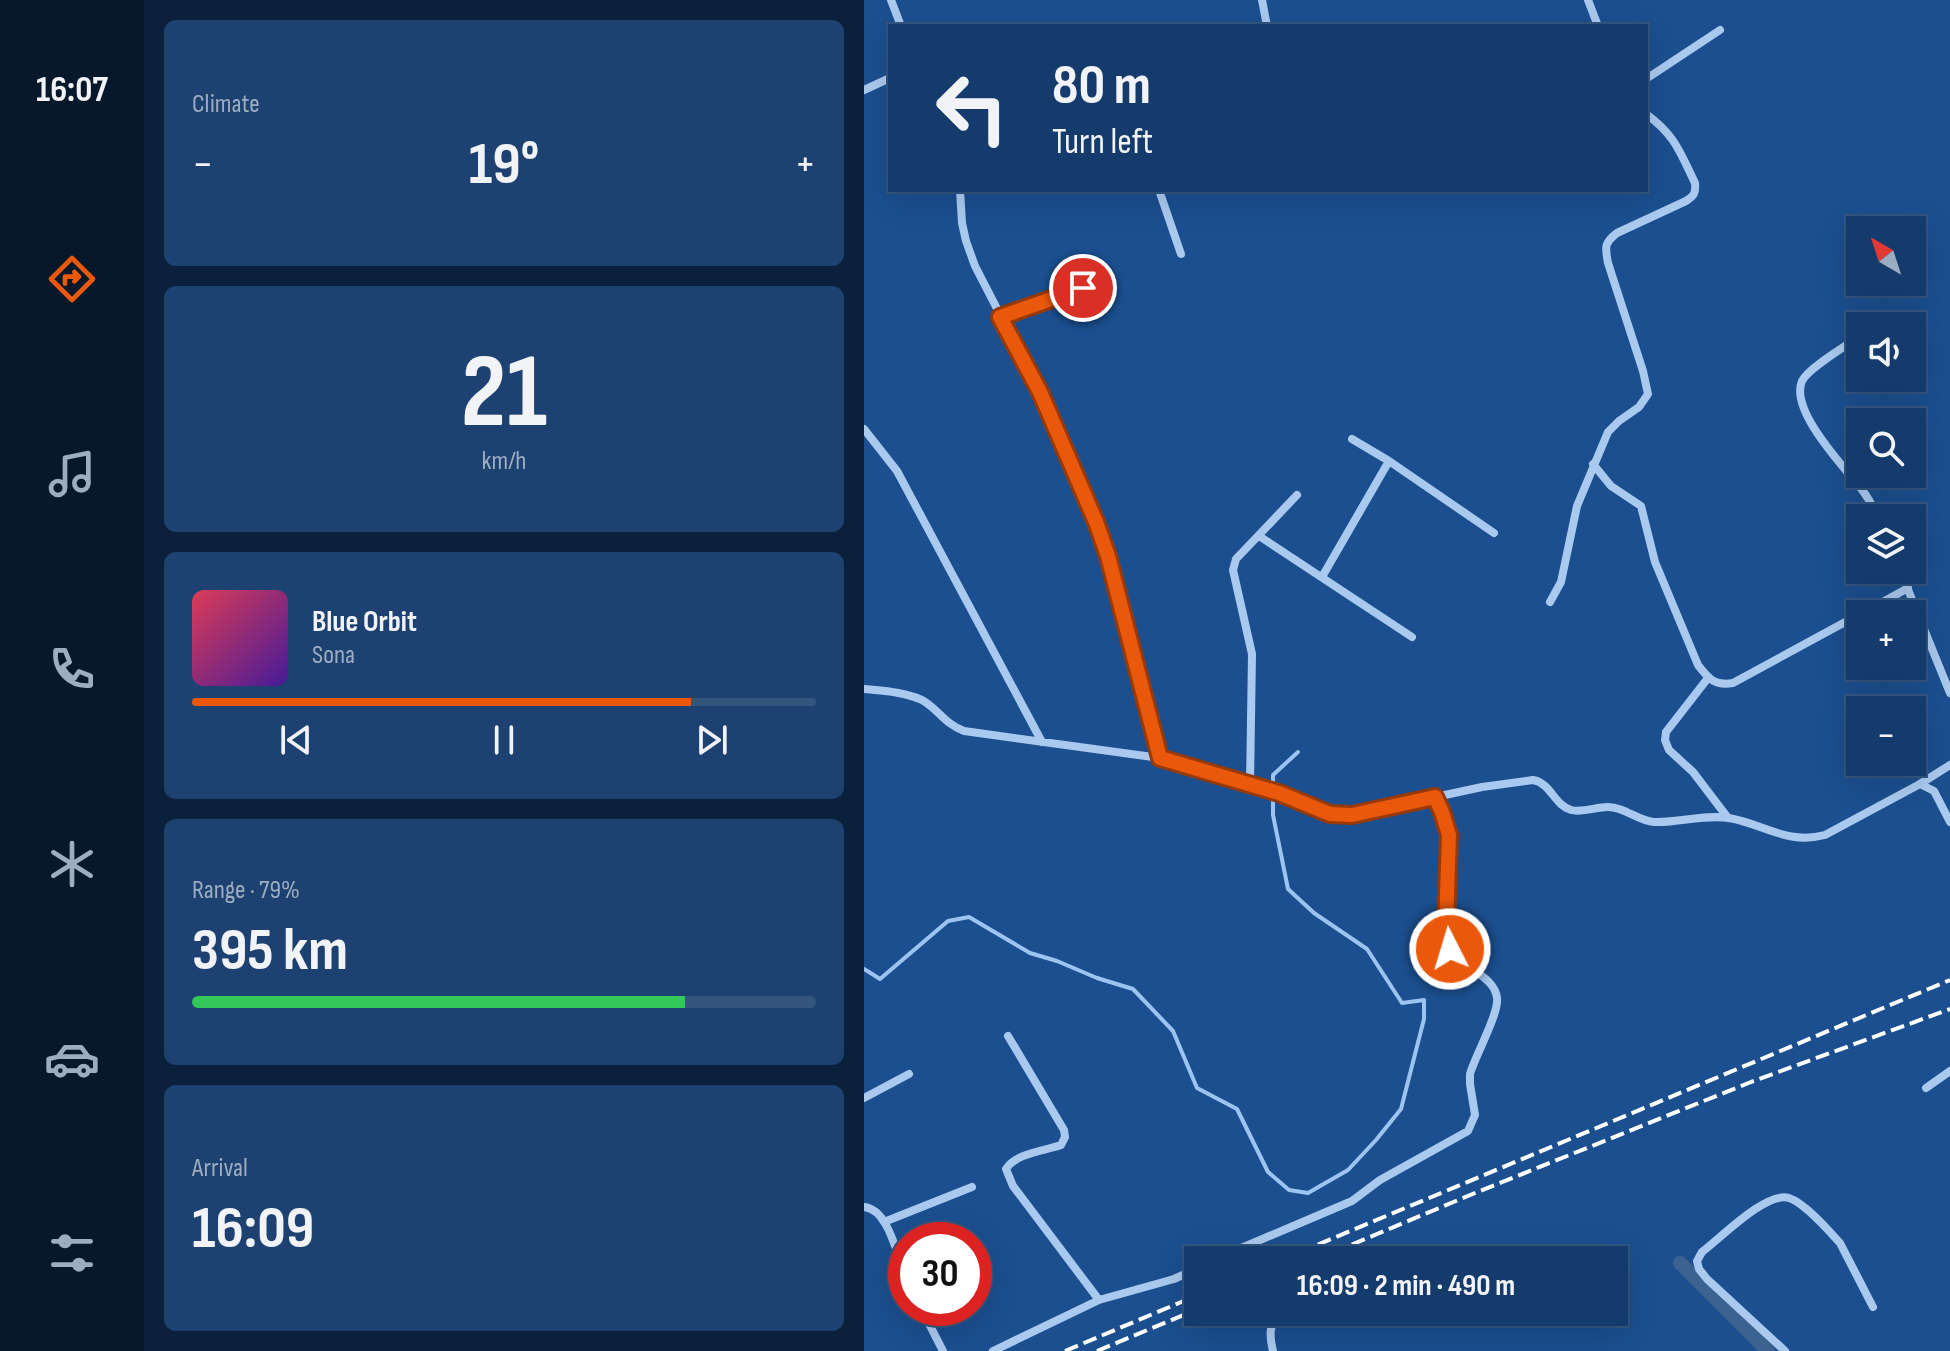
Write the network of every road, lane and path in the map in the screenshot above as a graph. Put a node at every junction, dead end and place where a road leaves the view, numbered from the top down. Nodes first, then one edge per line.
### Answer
1 (891, 0) edge
2 (1262, 0) edge
3 (1588, 0) edge
4 (900, 24) edge
5 (1267, 24) edge
6 (1597, 24) edge
7 (1720, 30) dead end
8 (1648, 78) edge
9 (888, 79) edge
10 (864, 90) edge
11 (1648, 116) edge
12 (960, 192) edge
13 (1160, 192) edge
14 (1181, 254) dead end
15 (1083, 288) dead end
16 (1000, 317) junction
17 (1846, 346) edge
18 (864, 429) edge
19 (1352, 439) dead end
20 (1389, 461) junction
21 (1593, 464) junction
22 (1297, 495) dead end
23 (1870, 504) edge
24 (1494, 533) dead end
25 (1259, 536) junction
26 (1322, 577) junction
27 (1906, 584) edge
28 (1908, 588) junction
29 (1886, 600) edge
30 (1550, 602) dead end
31 (1846, 622) edge
32 (1412, 637) dead end
33 (1708, 678) junction
34 (864, 689) edge
35 (1950, 693) edge
36 (1042, 742) junction
37 (1160, 758) junction
38 (1950, 765) edge
39 (1920, 784) junction
40 (1253, 786) junction
41 (1435, 797) junction
42 (1728, 818) junction
43 (1950, 822) edge
44 (1008, 1036) dead end
45 (1950, 1071) edge
46 (909, 1074) dead end
47 (1926, 1088) dead end
48 (864, 1098) edge
49 (972, 1187) dead end
50 (864, 1207) edge
51 (884, 1222) junction
52 (888, 1232) edge
53 (1246, 1246) edge
54 (1184, 1274) edge
55 (1099, 1300) junction
56 (1873, 1307) dead end
57 (930, 1326) edge
58 (1271, 1326) edge
59 (943, 1351) edge
60 (993, 1351) edge
61 (1273, 1351) edge
62 (1785, 1351) edge

1 - 4 street
2 - 5 street
3 - 6 street
7 - 8 street
9 - 10 street
11 - 21 street
12 - 16 street
13 - 14 street
15 - 16 street
16 - 37 street
17 - 23 street
18 - 36 street
19 - 20 street
20 - 24 street
20 - 26 street
21 - 30 street
21 - 33 street
22 - 25 street
25 - 26 street
25 - 40 street
26 - 32 street
27 - 28 street
28 - 29 street
28 - 35 street
31 - 33 street
33 - 42 street
34 - 36 street
36 - 37 street
37 - 40 street
38 - 39 street
39 - 42 street
39 - 43 street
40 - 41 street
41 - 42 street
41 - 53 street
44 - 55 street
45 - 47 street
46 - 48 street
49 - 51 street
50 - 51 street
51 - 52 street
54 - 55 street
55 - 60 street
56 - 62 street
57 - 59 street
58 - 61 street

